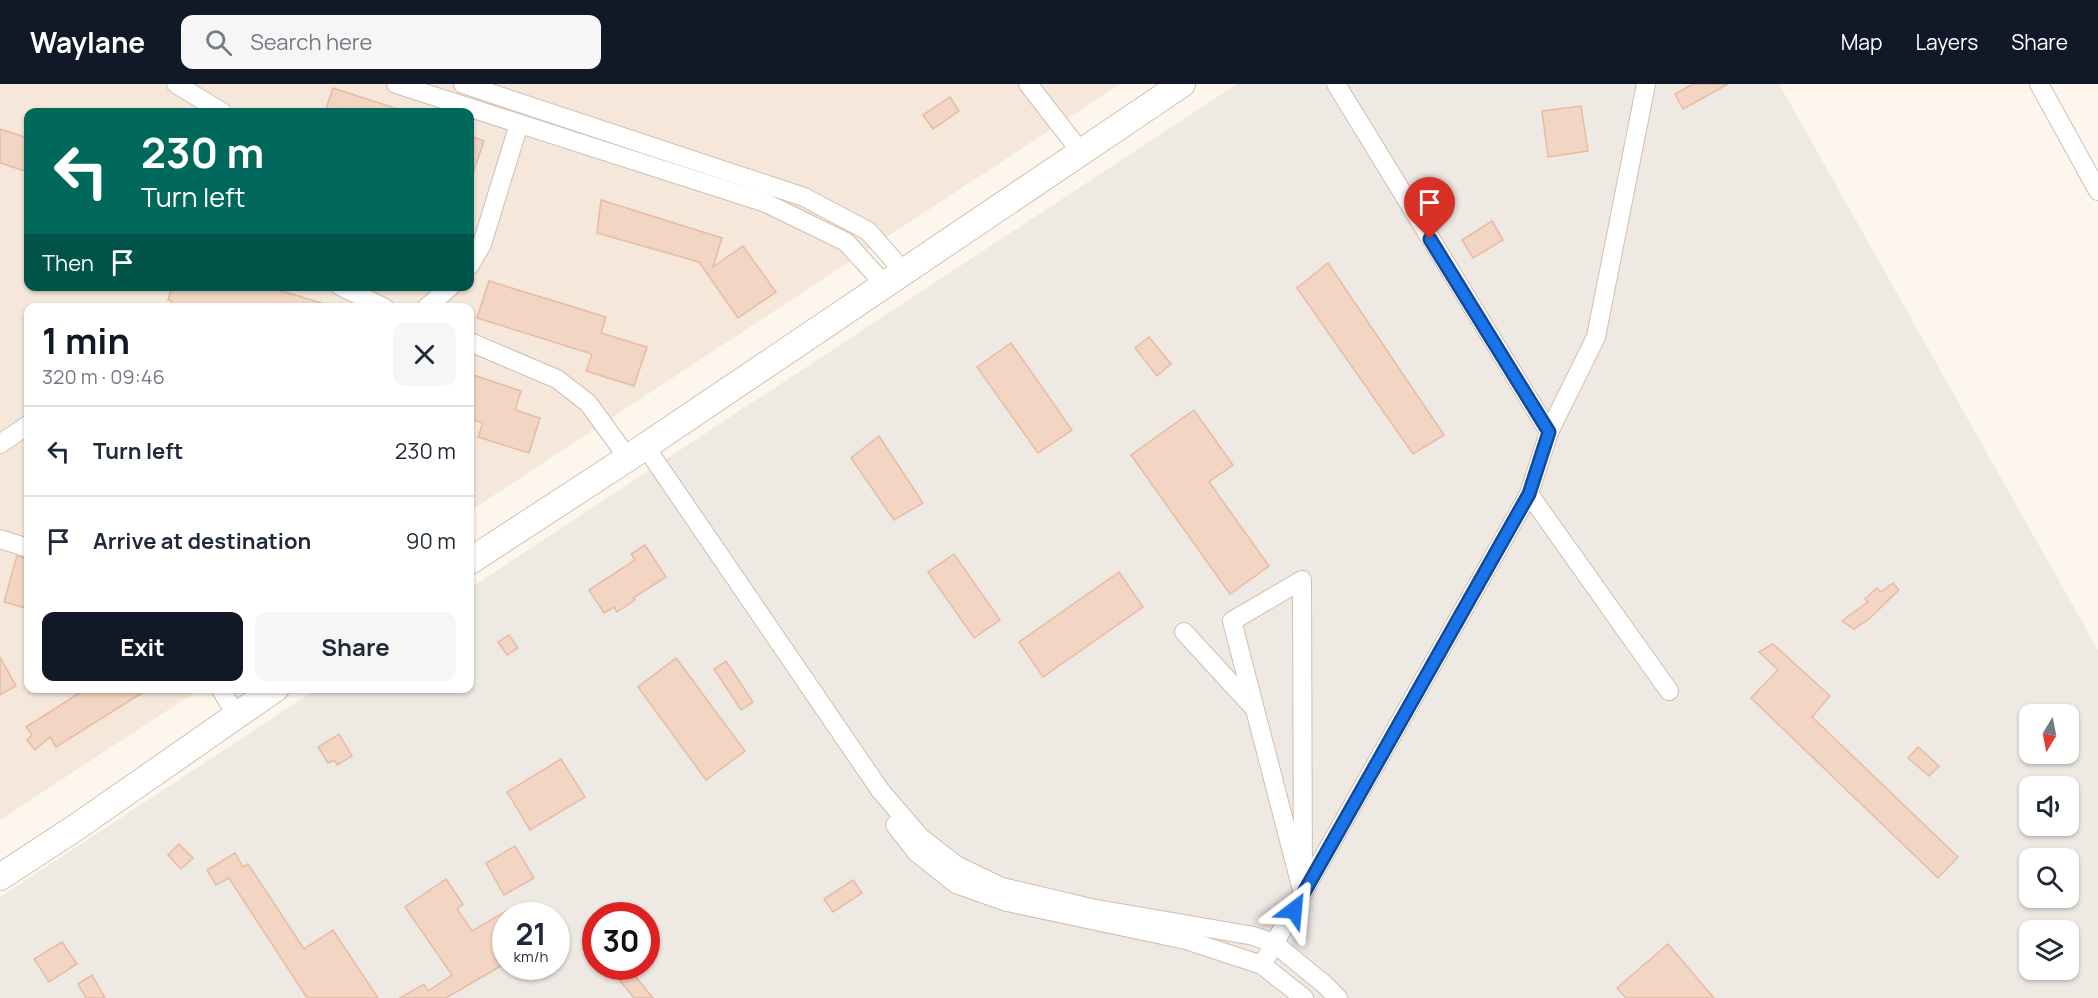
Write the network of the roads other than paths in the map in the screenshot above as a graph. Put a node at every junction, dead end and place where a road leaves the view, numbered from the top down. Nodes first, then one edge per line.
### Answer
1 (176, 84) edge
2 (396, 84) edge
3 (463, 84) edge
4 (1028, 84) edge
5 (1182, 84) edge
6 (1335, 84) edge
7 (1646, 84) edge
8 (2039, 84) edge
9 (215, 108) edge
10 (470, 108) edge
11 (474, 109) edge
12 (519, 124) junction
13 (1081, 152) junction
14 (2098, 191) edge
15 (474, 258) edge
16 (894, 279) junction
17 (350, 291) edge
18 (445, 291) edge
19 (375, 303) edge
20 (431, 303) edge
21 (474, 344) edge
22 (24, 428) edge
23 (1549, 432) junction
24 (0, 444) edge
25 (637, 452) junction
26 (1529, 494) junction
27 (0, 539) edge
28 (24, 547) edge
29 (474, 558) edge
30 (1184, 632) dead end
31 (1669, 691) dead end
32 (223, 693) edge
33 (268, 693) edge
34 (1256, 710) junction
35 (236, 714) junction
36 (880, 790) junction
37 (0, 877) edge
38 (1303, 894) junction
39 (1275, 944) junction
40 (1262, 965) junction
41 (1304, 998) edge
42 (1338, 998) edge

1 - 9 street
2 - 10 street
3 - 16 street
4 - 13 street
5 - 13 main road
6 - 23 street
7 - 23 street
8 - 14 street
11 - 12 street
12 - 15 street
12 - 16 street
13 - 16 main road
16 - 25 main road
17 - 19 street
18 - 20 street
21 - 25 street
22 - 24 street
23 - 26 street
25 - 29 main road
25 - 36 street
26 - 31 street
26 - 38 street
27 - 28 street
30 - 34 street
32 - 35 street
33 - 35 main road
34 - 38 street
34 - 38 street
35 - 37 main road
36 - 39 street
36 - 40 street
38 - 39 street
39 - 40 street
39 - 42 street
40 - 41 street

